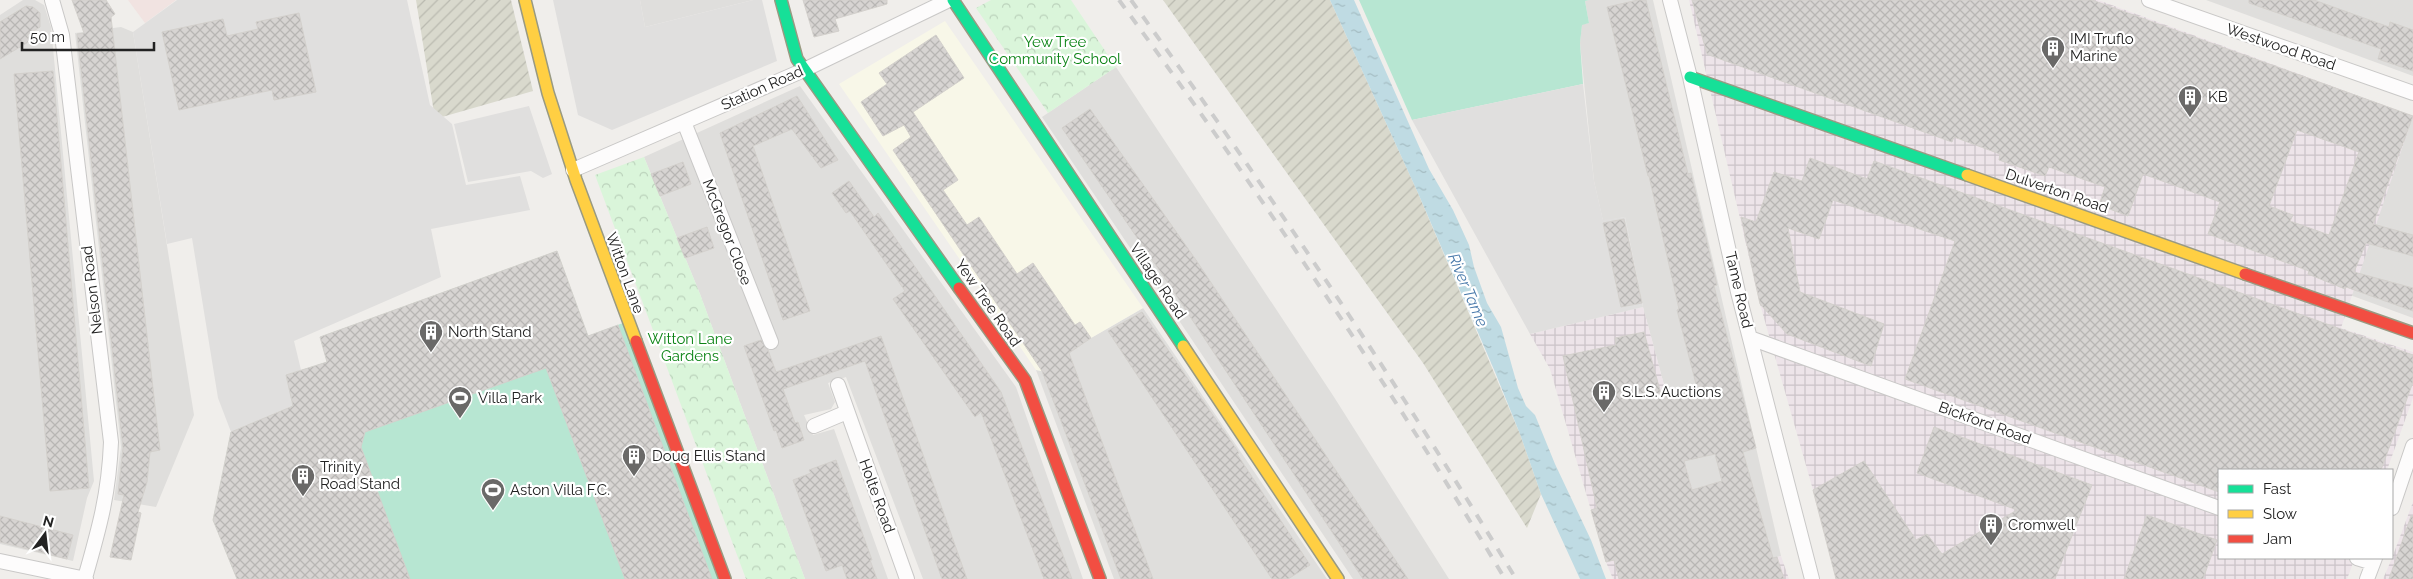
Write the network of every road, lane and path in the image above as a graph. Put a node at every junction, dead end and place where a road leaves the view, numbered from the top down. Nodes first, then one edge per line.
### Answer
1 (52, 0) edge
2 (525, 0) edge
3 (781, 0) edge
4 (949, 0) edge
5 (953, 0) edge
6 (1670, 0) edge
7 (2149, 0) edge
8 (804, 70) junction
9 (1690, 78) junction
10 (2413, 93) edge
11 (684, 122) junction
12 (573, 170) junction
13 (2413, 333) edge
14 (1750, 338) junction
15 (771, 342) dead end
16 (838, 385) dead end
17 (847, 412) junction
18 (814, 426) dead end
19 (2413, 446) edge
20 (2393, 505) edge
21 (2218, 508) edge
22 (2374, 560) edge
23 (0, 561) edge
24 (85, 579) edge
25 (724, 579) edge
26 (907, 579) edge
27 (1100, 579) edge
28 (1338, 579) edge
29 (1812, 579) edge
30 (2367, 579) edge

1 - 24 street, Nelson Road
2 - 12 street, Witton Lane
3 - 8 street, Yew Tree Road
4 - 8 street, Station Road
5 - 28 street, Village Road
6 - 9 street, Tame Road
7 - 10 street, Westwood Road
8 - 11 street, Station Road
8 - 27 street, Yew Tree Road
9 - 13 street, Dulverton Road
9 - 14 street, Tame Road
11 - 12 street, Station Road
11 - 15 street, McGregor Close
12 - 25 street, Witton Lane
14 - 21 street, Bickford Road
14 - 29 street, Tame Road
16 - 17 street, Holte Road
17 - 18 street
17 - 26 street, Holte Road
19 - 20 street
22 - 30 street
23 - 24 street

